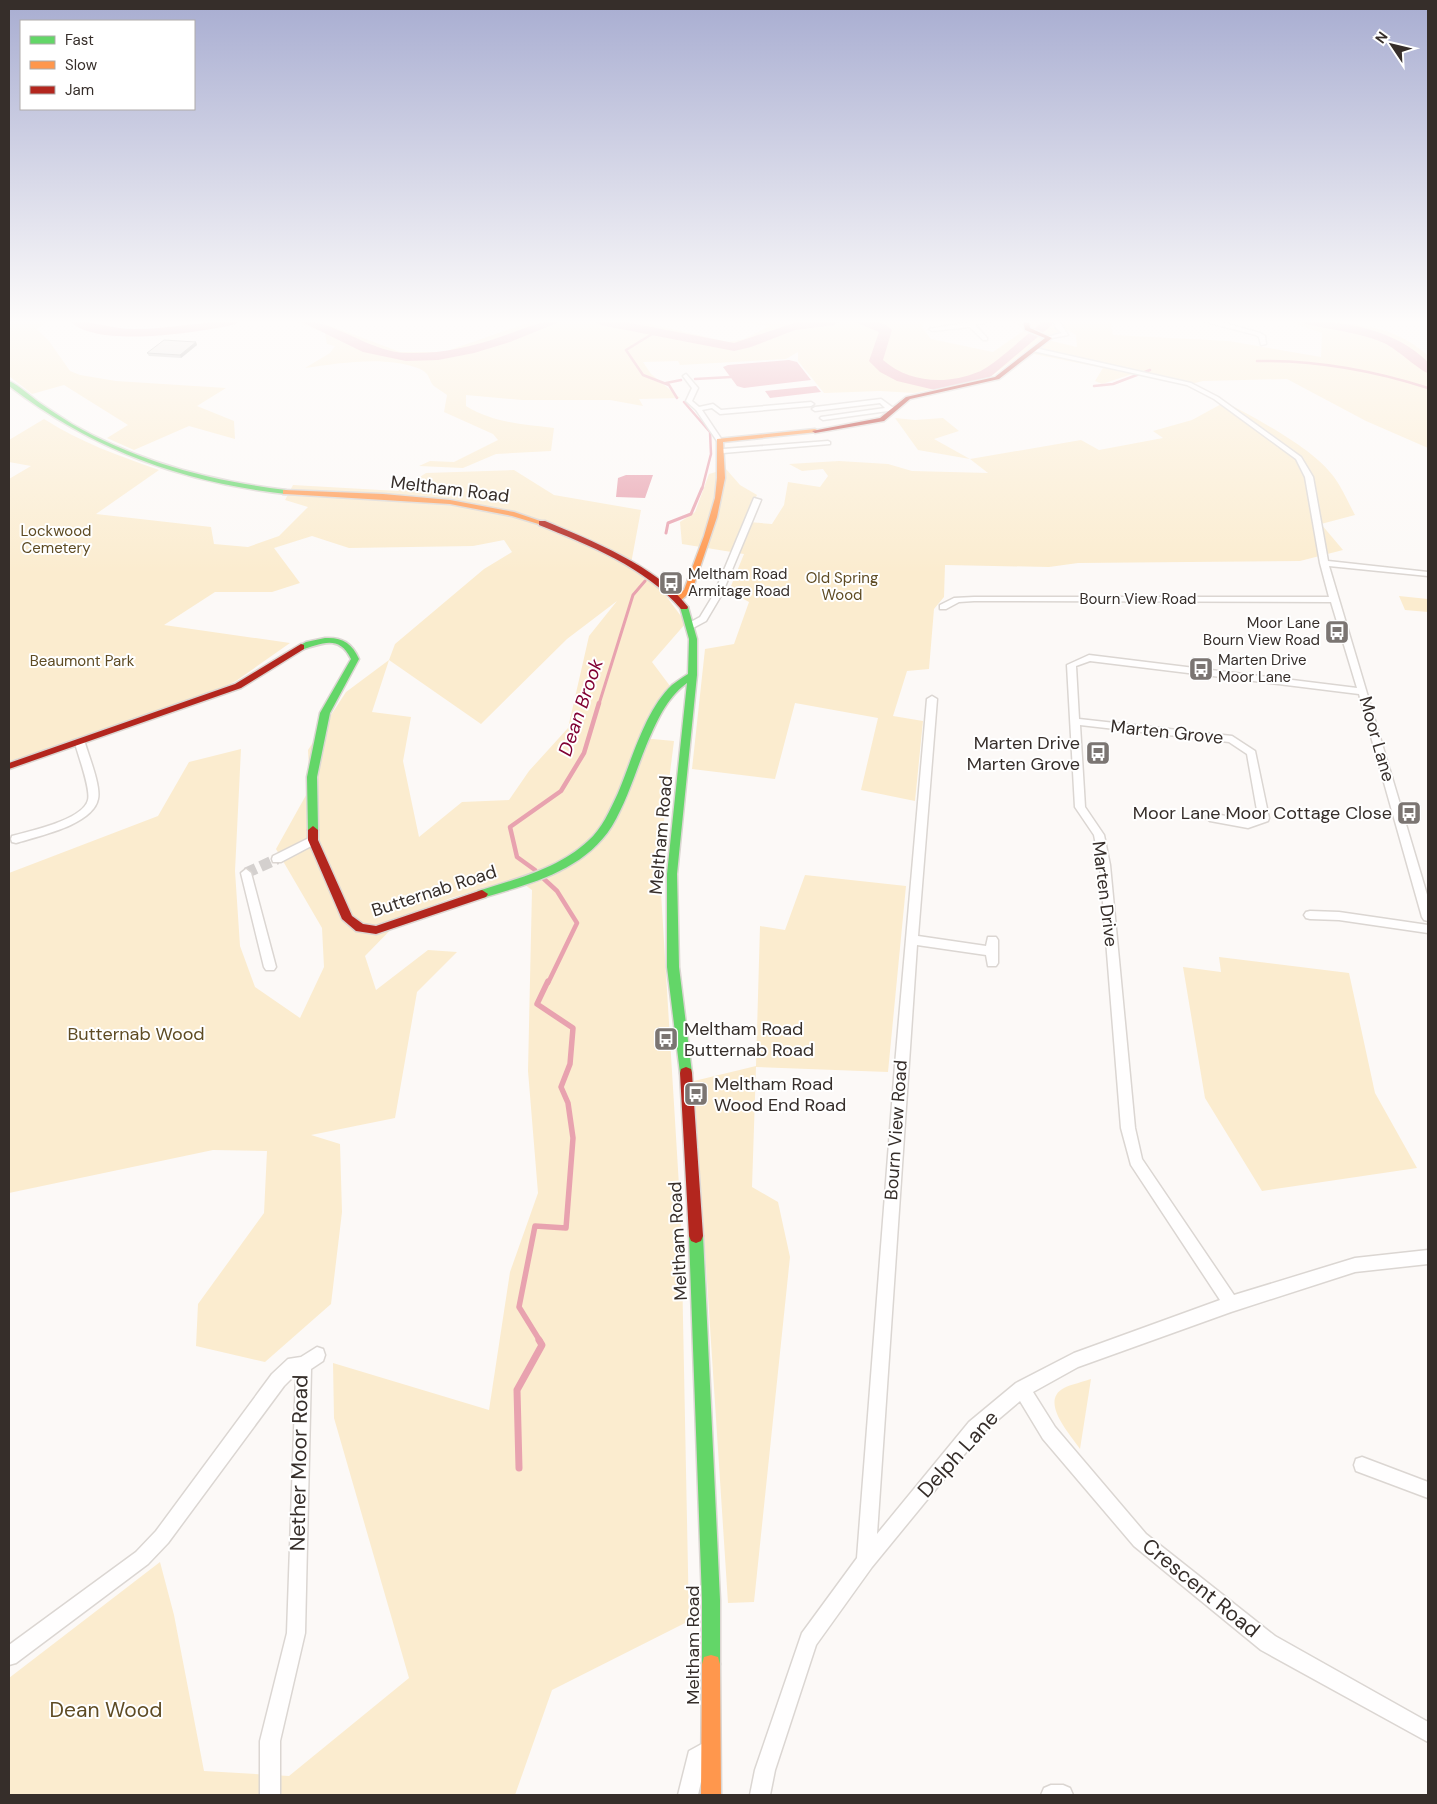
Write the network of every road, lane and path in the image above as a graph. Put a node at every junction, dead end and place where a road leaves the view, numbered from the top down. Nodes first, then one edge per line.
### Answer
1 (37, 405) edge
2 (694, 405) edge
3 (810, 405) edge
4 (812, 405) edge
5 (887, 405) edge
6 (898, 405) edge
7 (1226, 405) edge
8 (698, 409) junction
9 (892, 409) junction
10 (823, 418) junction
11 (832, 429) junction
12 (828, 443) dead end
13 (721, 446) junction
14 (756, 500) dead end
15 (1324, 562) junction
16 (1428, 574) edge
17 (678, 598) junction
18 (1334, 600) junction
19 (943, 607) dead end
20 (690, 626) junction
21 (692, 675) junction
22 (1364, 692) junction
23 (932, 699) dead end
24 (1075, 722) junction
25 (80, 743) junction
26 (9, 766) edge
27 (1210, 817) dead end
28 (16, 839) dead end
29 (313, 840) junction
30 (277, 859) tunnel mouth
31 (246, 873) dead end
32 (1310, 915) dead end
33 (1428, 917) edge
34 (1428, 929) edge
35 (912, 940) junction
36 (992, 951) dead end
37 (270, 967) dead end
38 (1428, 1257) edge
39 (1231, 1304) junction
40 (317, 1355) dead end
41 (302, 1366) junction
42 (1022, 1389) junction
43 (1362, 1465) dead end
44 (1428, 1490) edge
45 (866, 1561) junction
46 (9, 1656) edge
47 (1428, 1732) edge
48 (710, 1750) junction
49 (270, 1795) edge
50 (688, 1795) edge
51 (711, 1795) edge
52 (760, 1795) edge
53 (1051, 1795) edge
54 (1063, 1795) edge

1 - 17 main road, Meltham Road
2 - 8 street
3 - 8 street
4 - 10 street
5 - 9 street
6 - 9 main road
7 - 15 street, Moor Lane
8 - 13 street
9 - 10 street
9 - 11 main road
10 - 11 street
11 - 13 main road
12 - 13 street
13 - 17 main road
14 - 20 street
15 - 16 street
15 - 18 street, Moor Lane
17 - 20 main road, Meltham Road
18 - 19 street, Bourn View Road
18 - 22 street, Moor Lane
20 - 21 main road, Meltham Road
21 - 29 main road, Butternab Road
21 - 48 main road, Meltham Road
22 - 24 street, Marten Drive
22 - 33 street, Moor Lane
23 - 35 street, Bourn View Road
24 - 27 street, Marten Grove
24 - 39 street, Marten Drive
25 - 26 main road, Butternab Road
25 - 28 street
25 - 29 main road, Butternab Road
29 - 30 street
31 - 37 street
32 - 34 street
35 - 36 street
35 - 45 street, Bourn View Road
38 - 39 street, Delph Lane
39 - 42 street, Delph Lane
40 - 41 street
41 - 46 street, Nether Moor Road
41 - 49 street, Nether Moor Road
42 - 45 street, Delph Lane
42 - 47 street, Crescent Road
43 - 44 street
45 - 52 street, Delph Lane
48 - 50 street
48 - 51 main road, Meltham Road
53 - 54 street

